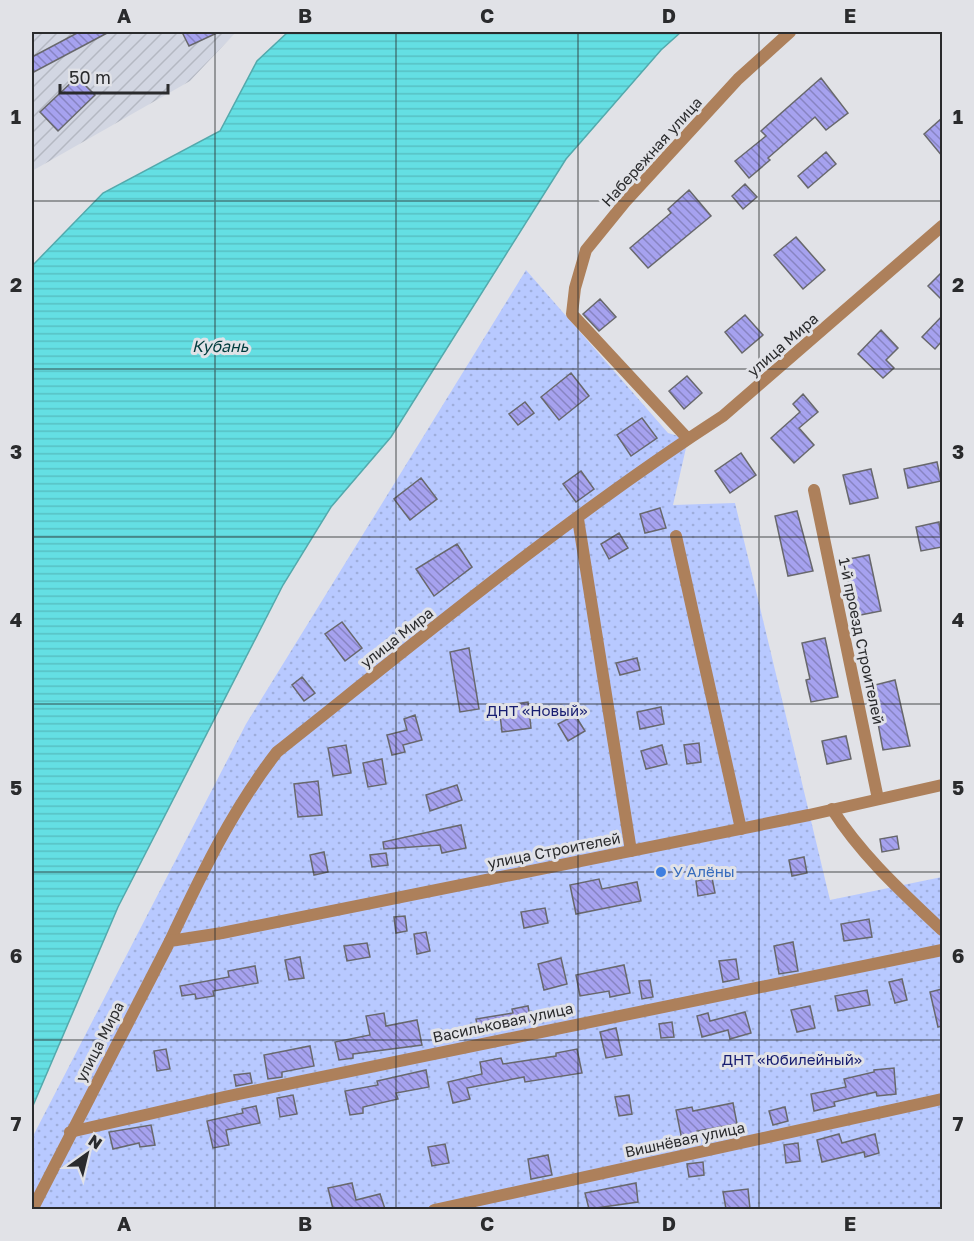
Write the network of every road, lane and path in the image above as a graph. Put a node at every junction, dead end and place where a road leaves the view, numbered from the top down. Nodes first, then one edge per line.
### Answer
1 (790, 32) edge
2 (942, 226) edge
3 (688, 439) junction
4 (814, 490) dead end
5 (578, 519) junction
6 (676, 536) dead end
7 (942, 785) edge
8 (878, 799) junction
9 (832, 809) junction
10 (741, 829) junction
11 (631, 851) junction
12 (942, 930) edge
13 (170, 941) junction
14 (942, 950) edge
15 (942, 1099) edge
16 (70, 1132) junction
17 (32, 1209) edge
18 (434, 1209) edge

1 - 3 street, Набережная улица
2 - 3 street, улица Мира
3 - 5 street, улица Мира
4 - 8 street, 1-й проезд Строителей
5 - 11 street
5 - 13 street, улица Мира
6 - 10 street
7 - 8 street, улица Строителей
8 - 9 street, улица Строителей
9 - 10 street, улица Строителей
9 - 12 street
10 - 11 street, улица Строителей
11 - 13 street, улица Строителей
13 - 16 street, улица Мира
14 - 16 street, Васильковая улица
15 - 18 street, Вишнёвая улица
16 - 17 street, улица Мира

